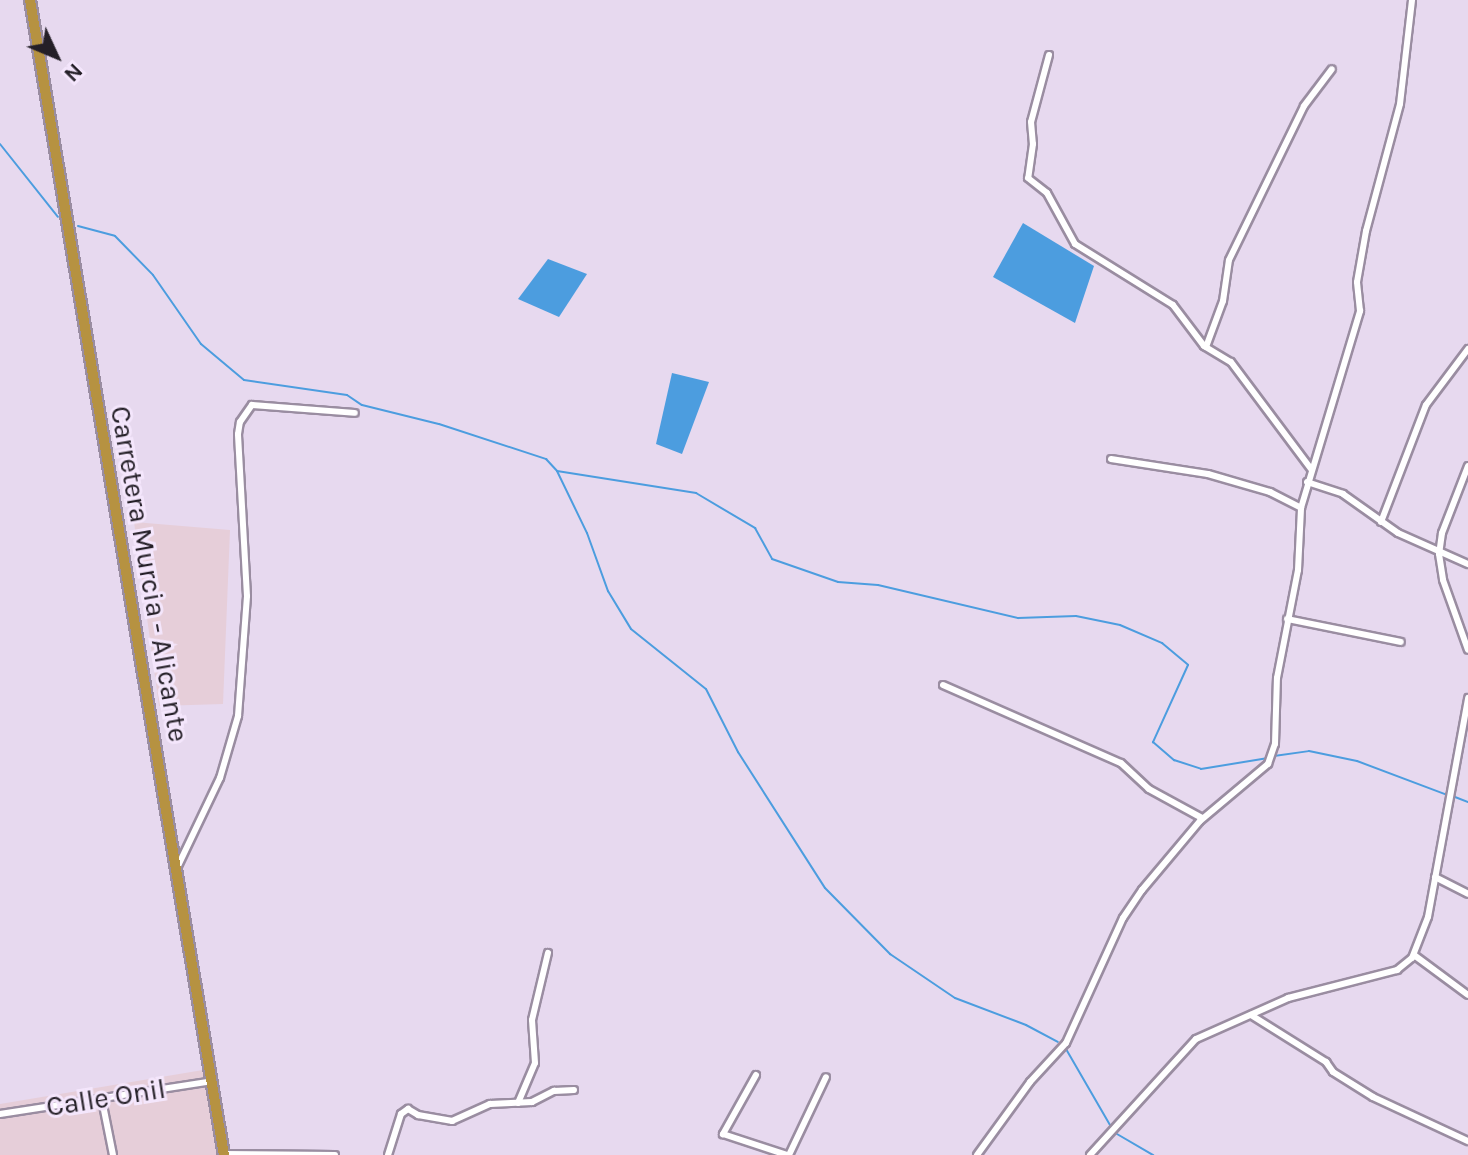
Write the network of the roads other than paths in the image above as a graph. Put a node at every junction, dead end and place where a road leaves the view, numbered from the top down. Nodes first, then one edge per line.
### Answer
1 (30, 0) edge
2 (1412, 0) edge
3 (1049, 55) dead end
4 (1332, 69) dead end
5 (1206, 347) junction
6 (1468, 349) edge
7 (355, 413) dead end
8 (1111, 459) dead end
9 (1468, 466) edge
10 (1311, 469) junction
11 (1307, 482) junction
12 (1301, 508) junction
13 (1381, 522) junction
14 (1439, 554) junction
15 (1468, 564) edge
16 (1287, 619) junction
17 (1401, 642) dead end
18 (1468, 650) edge
19 (943, 685) dead end
20 (1468, 698) edge
21 (1202, 818) junction
22 (176, 870) junction
23 (1435, 877) junction
24 (1468, 894) edge
25 (548, 953) dead end
26 (1414, 955) junction
27 (1468, 995) edge
28 (1251, 1015) junction
29 (756, 1075) dead end
30 (826, 1077) dead end
31 (212, 1081) junction
32 (574, 1090) dead end
33 (102, 1100) junction
34 (518, 1103) junction
35 (0, 1114) edge
36 (1468, 1141) edge
37 (224, 1154) edge
38 (113, 1155) edge
39 (335, 1155) edge
40 (388, 1155) edge
41 (788, 1155) edge
42 (977, 1155) edge
43 (1090, 1155) edge

1 - 22 highway, Carretera Murcia - Alicante
2 - 10 street
3 - 5 street
4 - 5 street
5 - 10 street
6 - 13 street
7 - 22 street
8 - 12 street
9 - 14 street
10 - 11 street
11 - 12 street
11 - 13 street
12 - 16 street
13 - 14 street
14 - 15 street
14 - 18 street
16 - 17 street
16 - 21 street
19 - 21 street
20 - 23 street
21 - 42 street
22 - 31 highway, Carretera Murcia - Alicante
23 - 24 street
23 - 26 street
25 - 34 street
26 - 27 street
26 - 28 street
28 - 36 street
28 - 43 street
29 - 41 street
30 - 41 street
31 - 33 street, Calle Onil
31 - 37 highway, Carretera Murcia - Alicante
32 - 34 street
33 - 35 street, Calle Onil
33 - 38 street
34 - 40 street
37 - 39 street

